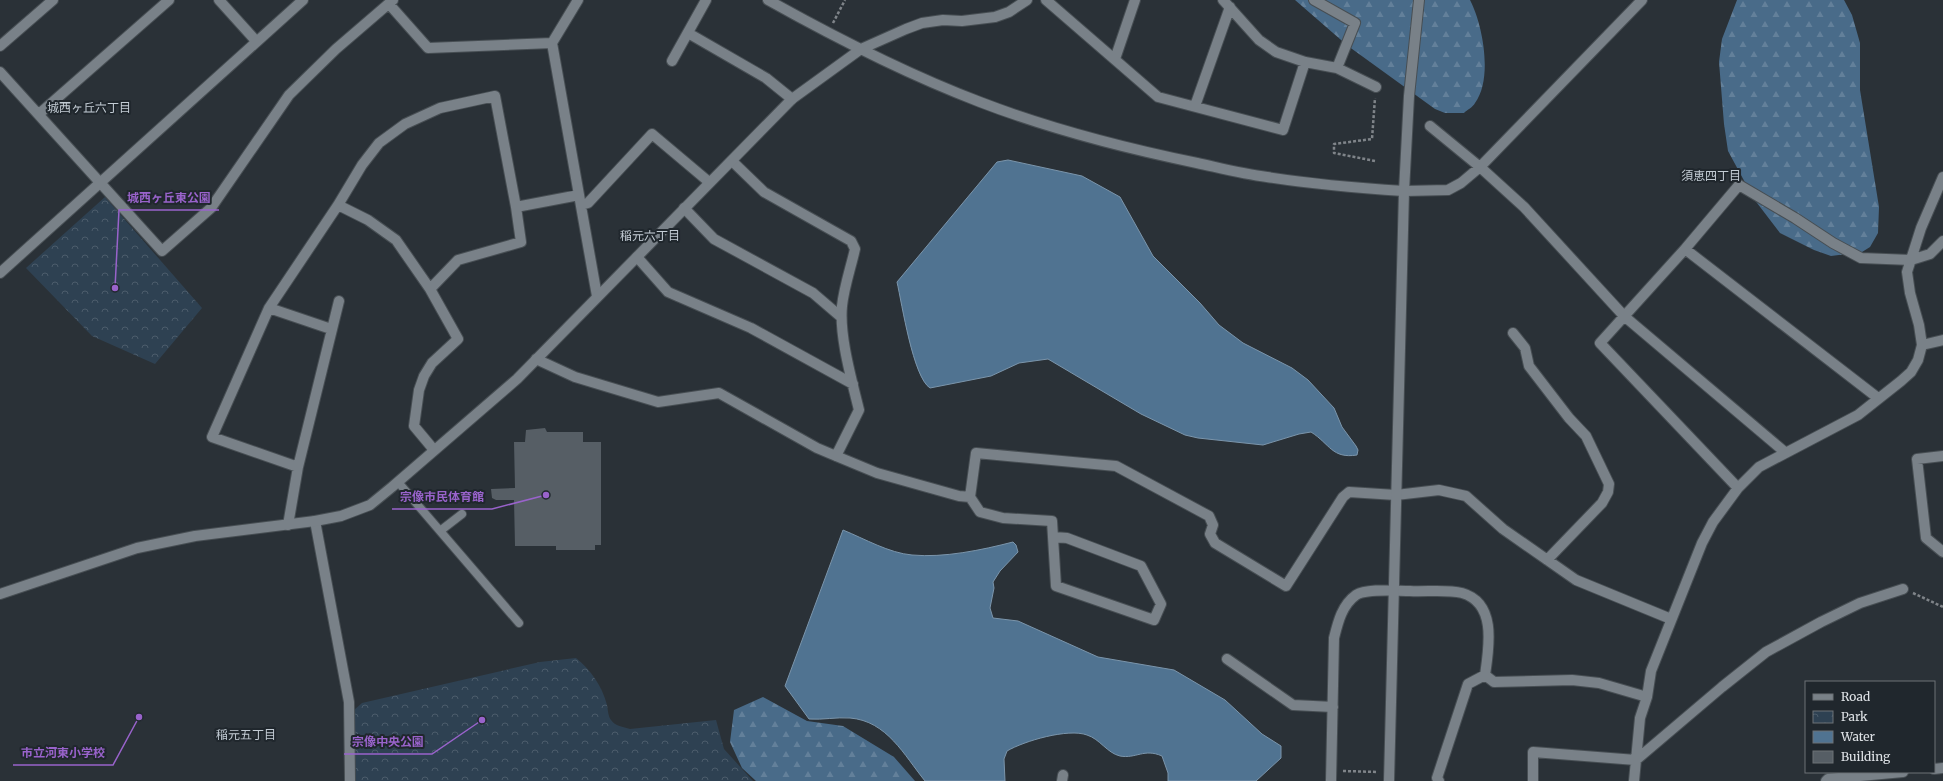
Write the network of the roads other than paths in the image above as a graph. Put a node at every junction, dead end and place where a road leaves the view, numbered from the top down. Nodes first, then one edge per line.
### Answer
1 (53, 0) edge
2 (169, 0) edge
3 (219, 0) edge
4 (303, 0) edge
5 (578, 0) edge
6 (706, 0) edge
7 (768, 0) edge
8 (1027, 0) edge
9 (1046, 0) edge
10 (1135, 0) edge
11 (1314, 0) edge
12 (1419, 0) edge
13 (1642, 0) edge
14 (392, 2) edge
15 (1226, 3) edge
16 (688, 33) junction
17 (256, 41) junction
18 (552, 43) junction
19 (0, 46) edge
20 (861, 49) junction
21 (1114, 59) junction
22 (672, 62) dead end
23 (1305, 62) junction
24 (1337, 68) junction
25 (0, 72) edge
26 (1376, 87) road end
27 (792, 99) junction
28 (1195, 106) junction
29 (39, 114) junction
30 (1430, 126) dead end
31 (732, 161) junction
32 (1480, 167) junction
33 (1943, 177) edge
34 (101, 182) junction
35 (709, 182) junction
36 (1404, 191) junction
37 (580, 200) junction
38 (338, 205) junction
39 (516, 207) junction
40 (684, 208) junction
41 (1943, 241) edge
42 (1685, 249) junction
43 (637, 257) junction
44 (1911, 260) junction
45 (0, 273) edge
46 (430, 289) junction
47 (597, 296) junction
48 (339, 300) dead end
49 (269, 308) junction
50 (1624, 316) junction
51 (841, 317) junction
52 (331, 329) junction
53 (1513, 333) dead end
54 (1943, 340) edge
55 (1922, 345) junction
56 (536, 359) junction
57 (853, 384) junction
58 (1878, 398) junction
59 (434, 450) junction
60 (1786, 453) junction
61 (836, 456) junction
62 (1943, 456) edge
63 (298, 467) junction
64 (398, 482) junction
65 (1738, 488) junction
66 (1396, 495) junction
67 (970, 498) junction
68 (462, 514) dead end
69 (316, 521) junction
70 (288, 525) junction
71 (440, 531) junction
72 (1054, 537) junction
73 (1943, 552) edge
74 (1546, 560) junction
75 (1903, 588) road end
76 (1394, 590) junction
77 (0, 594) edge
78 (1671, 619) junction
79 (519, 623) dead end
80 (1227, 659) dead end
81 (1484, 674) junction
82 (1647, 697) junction
83 (1333, 707) junction
84 (1636, 760) junction
85 (1892, 773) edge
86 (1331, 776) edge
87 (1389, 777) edge
88 (1634, 780) edge
89 (350, 781) edge
90 (1439, 781) edge
91 (1532, 781) edge
92 (1826, 781) edge

1 - 19 street
2 - 29 street
3 - 17 street
4 - 17 street
5 - 18 street
6 - 16 street
7 - 20 street
8 - 20 street
9 - 21 street
10 - 21 street
11 - 24 street
12 - 36 street
13 - 32 street
14 - 18 street
14 - 34 street
15 - 23 street
15 - 28 street
16 - 22 street
16 - 27 street
17 - 34 street
18 - 37 street
20 - 27 street
20 - 36 street
21 - 28 street
23 - 24 street
23 - 28 street
24 - 26 street
25 - 29 street
27 - 31 street
29 - 34 street
30 - 32 street
31 - 35 street
31 - 51 street
32 - 36 street
32 - 50 street
33 - 44 street
34 - 45 street
35 - 37 street
35 - 40 street
36 - 66 street
37 - 39 street
37 - 47 street
38 - 39 street
38 - 46 street
38 - 49 street
39 - 46 street
40 - 43 street
40 - 51 street
41 - 44 street
42 - 44 street
42 - 50 street
42 - 58 street
43 - 47 street
43 - 57 street
44 - 55 street
46 - 59 street
47 - 56 street
48 - 52 street
49 - 52 street
49 - 63 street
50 - 60 street
50 - 65 street
51 - 57 street
52 - 63 street
53 - 74 street
54 - 55 street
55 - 58 street
56 - 59 street
56 - 61 street
57 - 61 street
58 - 60 street
59 - 64 street
60 - 65 street
61 - 67 street
62 - 73 street
63 - 70 street
64 - 69 street
64 - 71 lane
65 - 78 street
66 - 67 street
66 - 74 street
66 - 76 street
67 - 72 street
68 - 71 lane
69 - 70 street
69 - 89 street
70 - 77 street
71 - 79 lane
72 - 72 street
74 - 78 street
75 - 84 street
76 - 81 street
76 - 83 street
76 - 87 street
78 - 82 street
80 - 83 street
81 - 82 street
81 - 90 street
82 - 84 street
83 - 86 street
84 - 88 street
84 - 91 street
85 - 92 street

